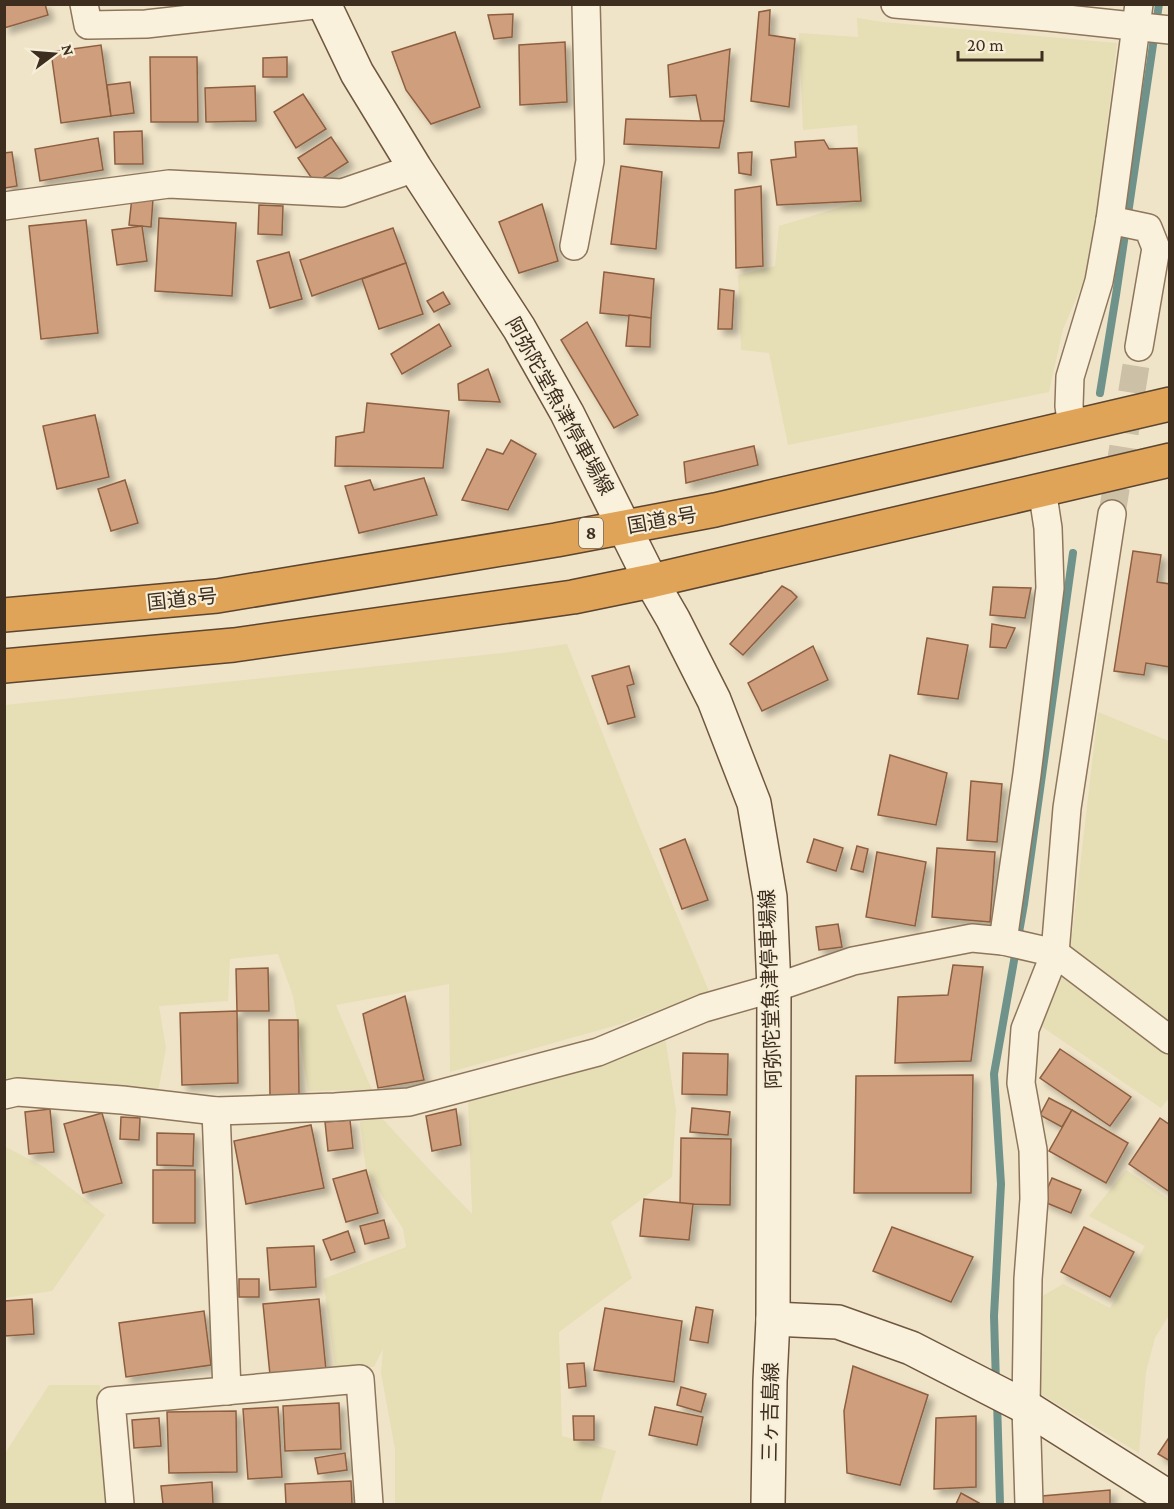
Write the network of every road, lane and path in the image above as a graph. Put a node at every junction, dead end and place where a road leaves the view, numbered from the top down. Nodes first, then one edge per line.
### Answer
1 (84, 4) edge
2 (323, 4) edge
3 (586, 4) edge
4 (895, 4) edge
5 (1137, 16) edge
6 (1170, 30) edge
7 (415, 168) junction
8 (4, 206) edge
9 (1110, 220) junction
10 (574, 246) dead end
11 (1139, 347) tunnel mouth
12 (1170, 404) edge
13 (1072, 427) junction
14 (1170, 460) edge
15 (1042, 489) junction
16 (1112, 514) tunnel mouth
17 (625, 527) junction
18 (651, 581) junction
19 (4, 615) edge
20 (4, 666) edge
21 (1003, 941) junction
22 (1055, 953) junction
23 (774, 988) junction
24 (1170, 1040) edge
25 (4, 1095) edge
26 (216, 1111) junction
27 (772, 1319) junction
28 (227, 1391) junction
29 (1026, 1407) junction
30 (1170, 1498) edge
31 (120, 1504) edge
32 (369, 1504) edge
33 (768, 1504) edge
34 (1029, 1504) edge

1 - 2 street
2 - 7 main road, 阿弥陀堂魚津停車場線
3 - 10 street
4 - 5 street
5 - 6 street
5 - 9 street
7 - 8 street
7 - 17 main road, 阿弥陀堂魚津停車場線
9 - 11 street
9 - 13 street
12 - 13 highway, 国道8号 / 8
13 - 17 highway, 国道8号 / 8
14 - 15 highway
15 - 18 highway
15 - 21 street
16 - 22 street
17 - 18 main road, 阿弥陀堂魚津停車場線
17 - 19 highway, 国道8号 / 8
18 - 20 highway
18 - 23 main road, 阿弥陀堂魚津停車場線
21 - 22 street
21 - 23 street
22 - 24 street
22 - 29 street
23 - 26 street
23 - 27 main road, 阿弥陀堂魚津停車場線
25 - 26 street
26 - 28 street
27 - 29 main road
27 - 33 main road, 三ヶ吉島線
28 - 31 street
28 - 32 street
29 - 30 main road
29 - 34 street

